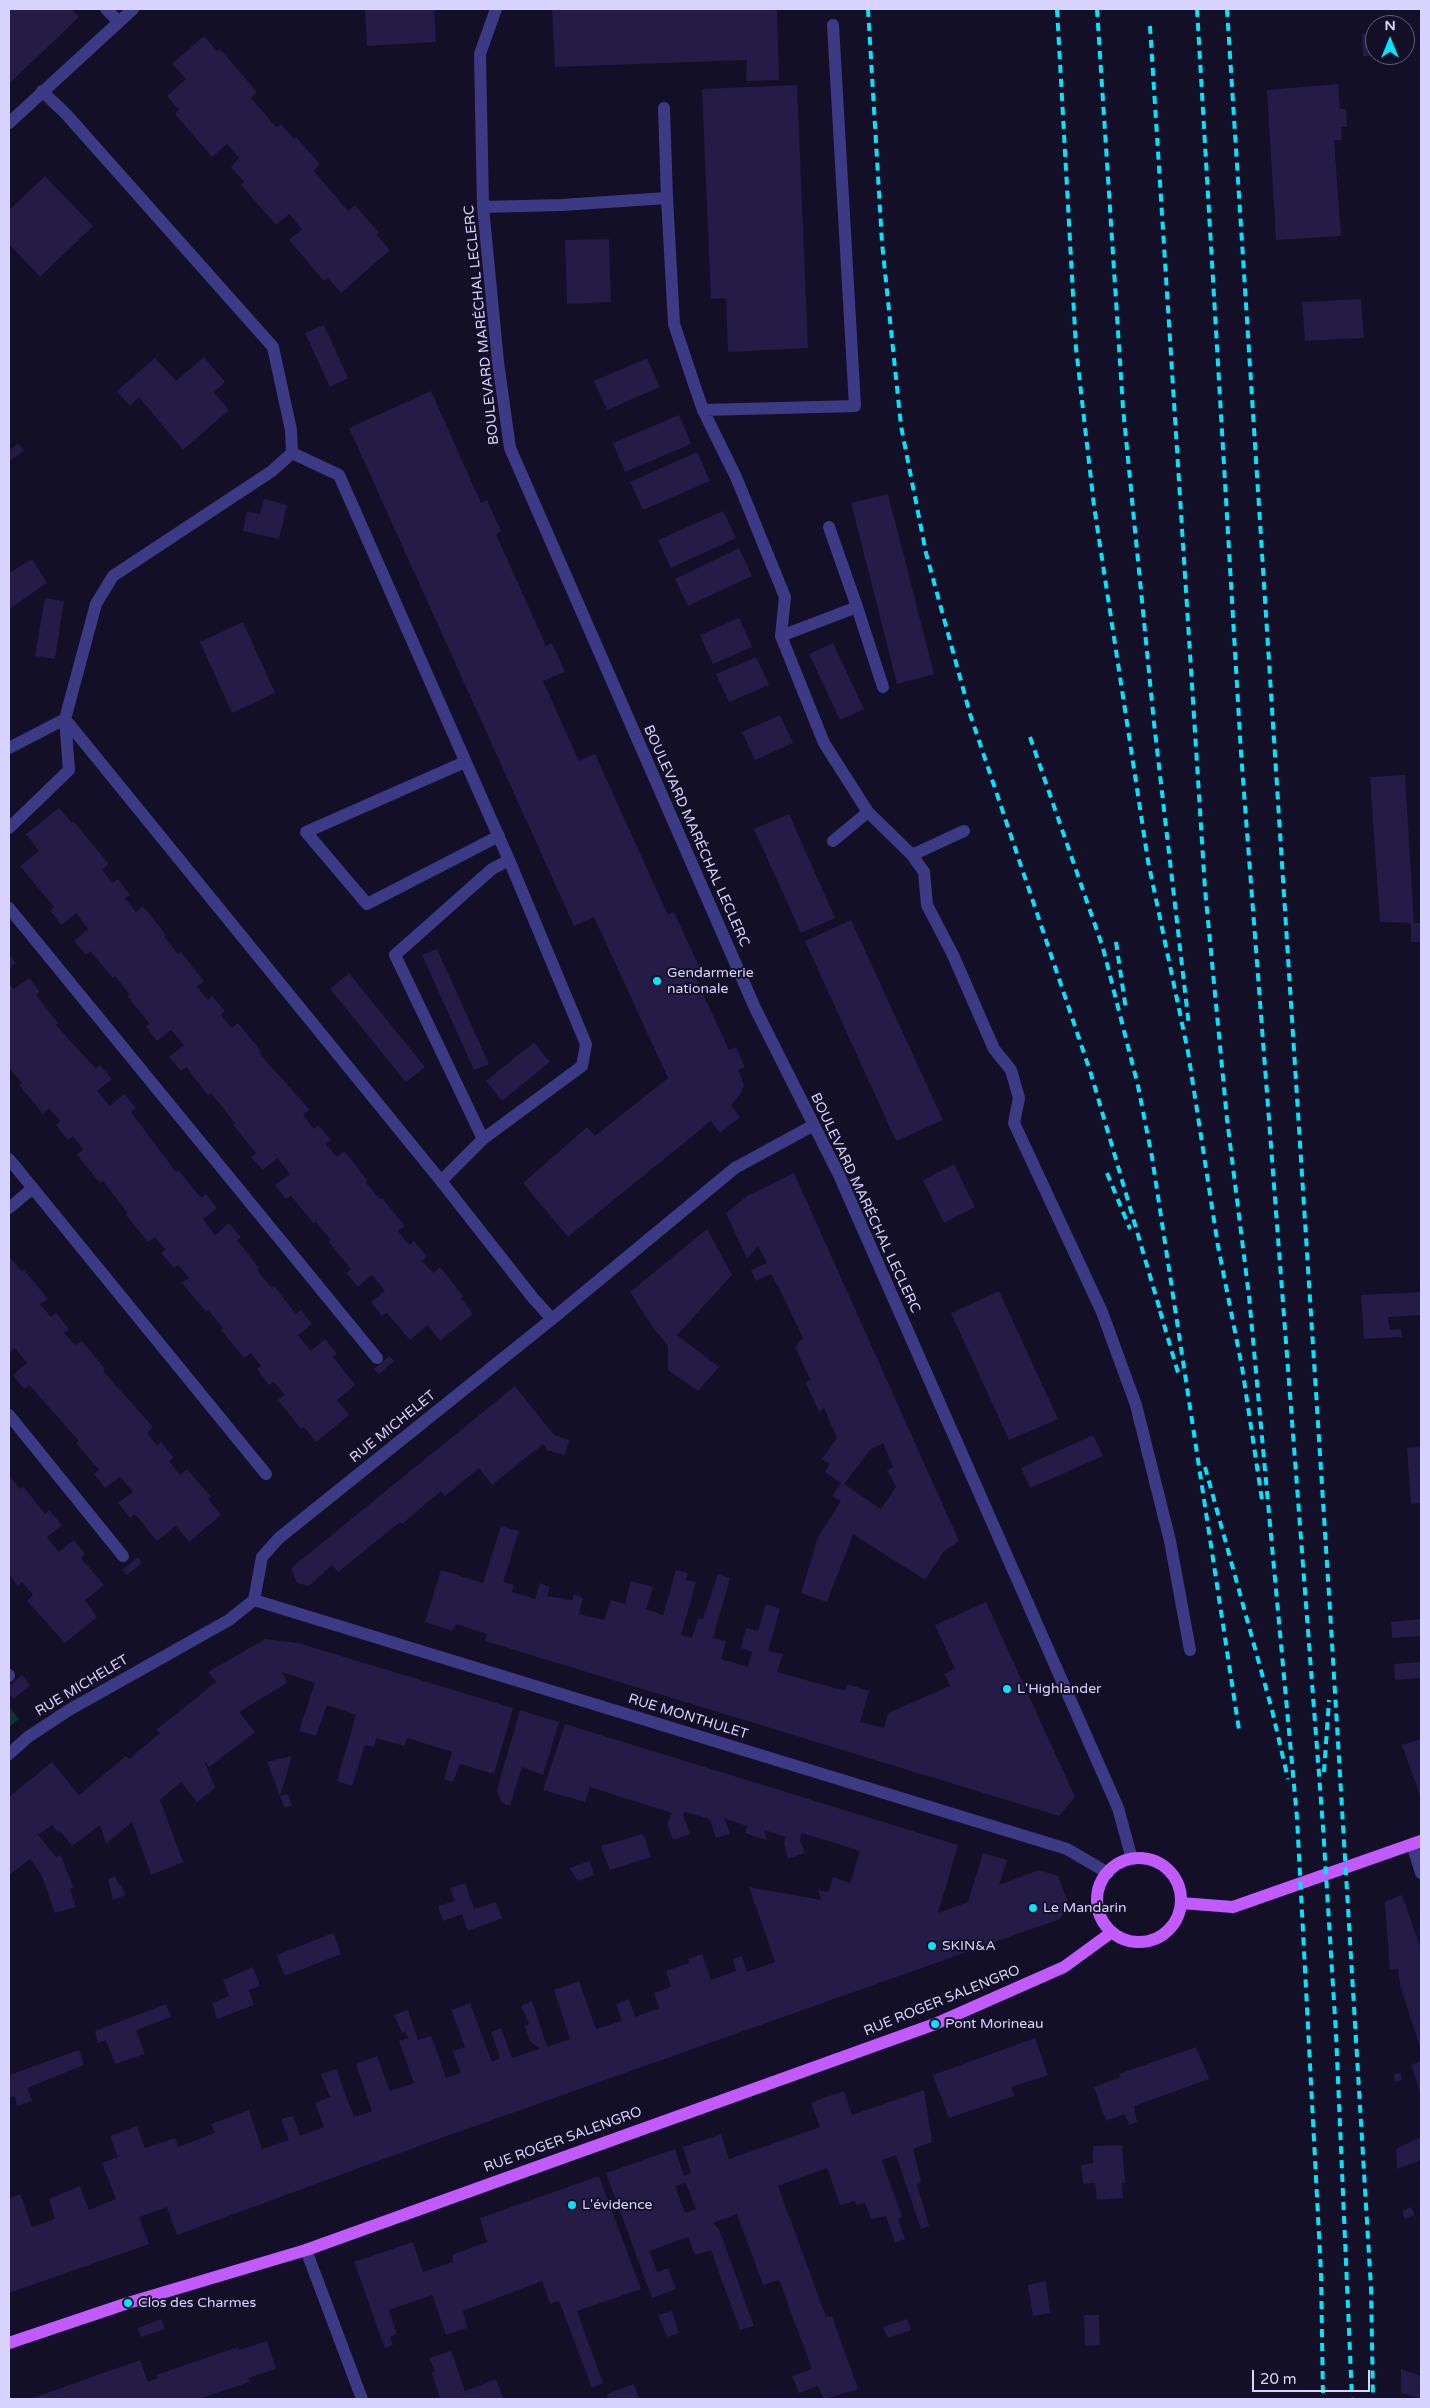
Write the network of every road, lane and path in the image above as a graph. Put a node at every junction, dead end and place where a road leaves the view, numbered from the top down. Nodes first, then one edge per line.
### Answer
1 (106, 9) edge
2 (133, 9) edge
3 (496, 9) edge
4 (119, 22) junction
5 (833, 25) dead end
6 (42, 91) junction
7 (664, 108) dead end
8 (9, 123) edge
9 (667, 198) junction
10 (482, 207) junction
11 (703, 410) junction
12 (292, 452) junction
13 (829, 527) dead end
14 (857, 607) junction
15 (781, 636) junction
16 (883, 688) dead end
17 (65, 719) junction
18 (9, 748) edge
19 (465, 762) junction
20 (868, 812) junction
21 (9, 828) edge
22 (964, 831) dead end
23 (499, 836) junction
24 (833, 841) dead end
25 (912, 855) junction
26 (509, 860) junction
27 (9, 908) edge
28 (814, 1125) junction
29 (484, 1139) junction
30 (9, 1158) edge
31 (441, 1181) junction
32 (33, 1188) junction
33 (9, 1208) edge
34 (552, 1319) junction
35 (377, 1358) dead end
36 (9, 1415) edge
37 (266, 1474) dead end
38 (123, 1556) dead end
39 (254, 1600) junction
40 (1190, 1650) dead end
41 (9, 1754) edge
42 (1417, 1843) edge
43 (1132, 1859) junction
44 (1108, 1873) junction
45 (1421, 1873) edge
46 (1181, 1904) junction
47 (1112, 1932) junction
48 (306, 2250) junction
49 (9, 2343) edge
50 (362, 2399) edge

1 - 4 street
2 - 4 street
3 - 10 street, BOULEVARD MARÉCHAL LECLERC
4 - 6 street
5 - 11 street
6 - 8 street
6 - 12 street
7 - 9 street
9 - 10 street
9 - 11 street
10 - 28 street, BOULEVARD MARÉCHAL LECLERC
11 - 15 street
12 - 17 street
12 - 19 street
13 - 14 street
14 - 15 street
14 - 16 street
15 - 20 street
17 - 18 street
17 - 21 street
17 - 31 street
19 - 23 street
19 - 23 street
20 - 24 street
20 - 25 street
22 - 25 street
23 - 26 street
25 - 40 street
26 - 29 street
26 - 29 street
27 - 35 street
28 - 34 street, RUE MICHELET
28 - 43 street, BOULEVARD MARÉCHAL LECLERC
29 - 31 street
30 - 32 street
31 - 34 street
32 - 33 street
32 - 37 street
34 - 39 street, RUE MICHELET
36 - 38 street
39 - 41 street, RUE MICHELET
39 - 44 street, RUE MONTHULET
42 - 45 street
42 - 46 main road
43 - 44 main road
43 - 46 main road
44 - 47 main road
46 - 47 main road
47 - 48 main road, RUE ROGER SALENGRO
48 - 49 main road, RUE ROGER SALENGRO
48 - 50 street

